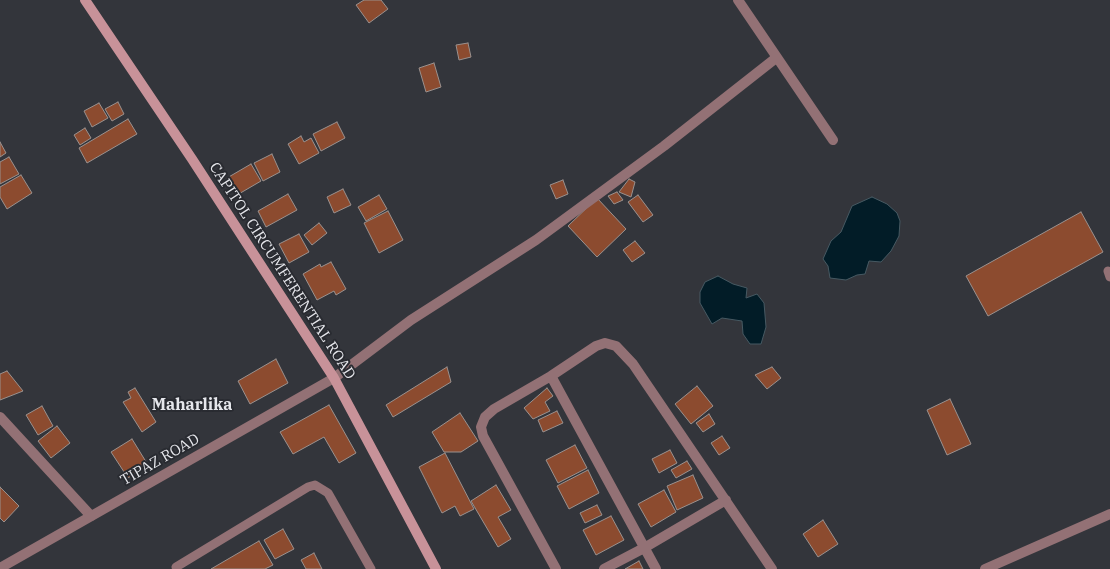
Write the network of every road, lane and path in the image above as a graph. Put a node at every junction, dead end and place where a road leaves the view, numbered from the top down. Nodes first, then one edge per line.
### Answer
1 (85, 0) edge
2 (738, 0) edge
3 (776, 58) junction
4 (833, 140) dead end
5 (551, 376) junction
6 (334, 378) junction
7 (0, 417) edge
8 (726, 500) junction
9 (1110, 514) edge
10 (92, 516) junction
11 (644, 548) junction
12 (176, 567) dead end
13 (0, 568) edge
14 (372, 569) edge
15 (436, 569) edge
16 (556, 569) edge
17 (604, 569) edge
18 (656, 569) edge
19 (772, 569) edge
20 (985, 569) edge

1 - 6 main road, CAPITOL CIRCUMFERENTIAL ROAD
2 - 3 street
3 - 4 street
3 - 6 street, TIPAZ ROAD
5 - 8 street
5 - 11 street
5 - 16 street
6 - 10 street, TIPAZ ROAD
6 - 15 main road, CAPITOL CIRCUMFERENTIAL ROAD
7 - 10 street
8 - 11 street
8 - 19 street
9 - 20 street
10 - 13 street, TIPAZ ROAD
11 - 17 street
11 - 18 street
12 - 14 lane

